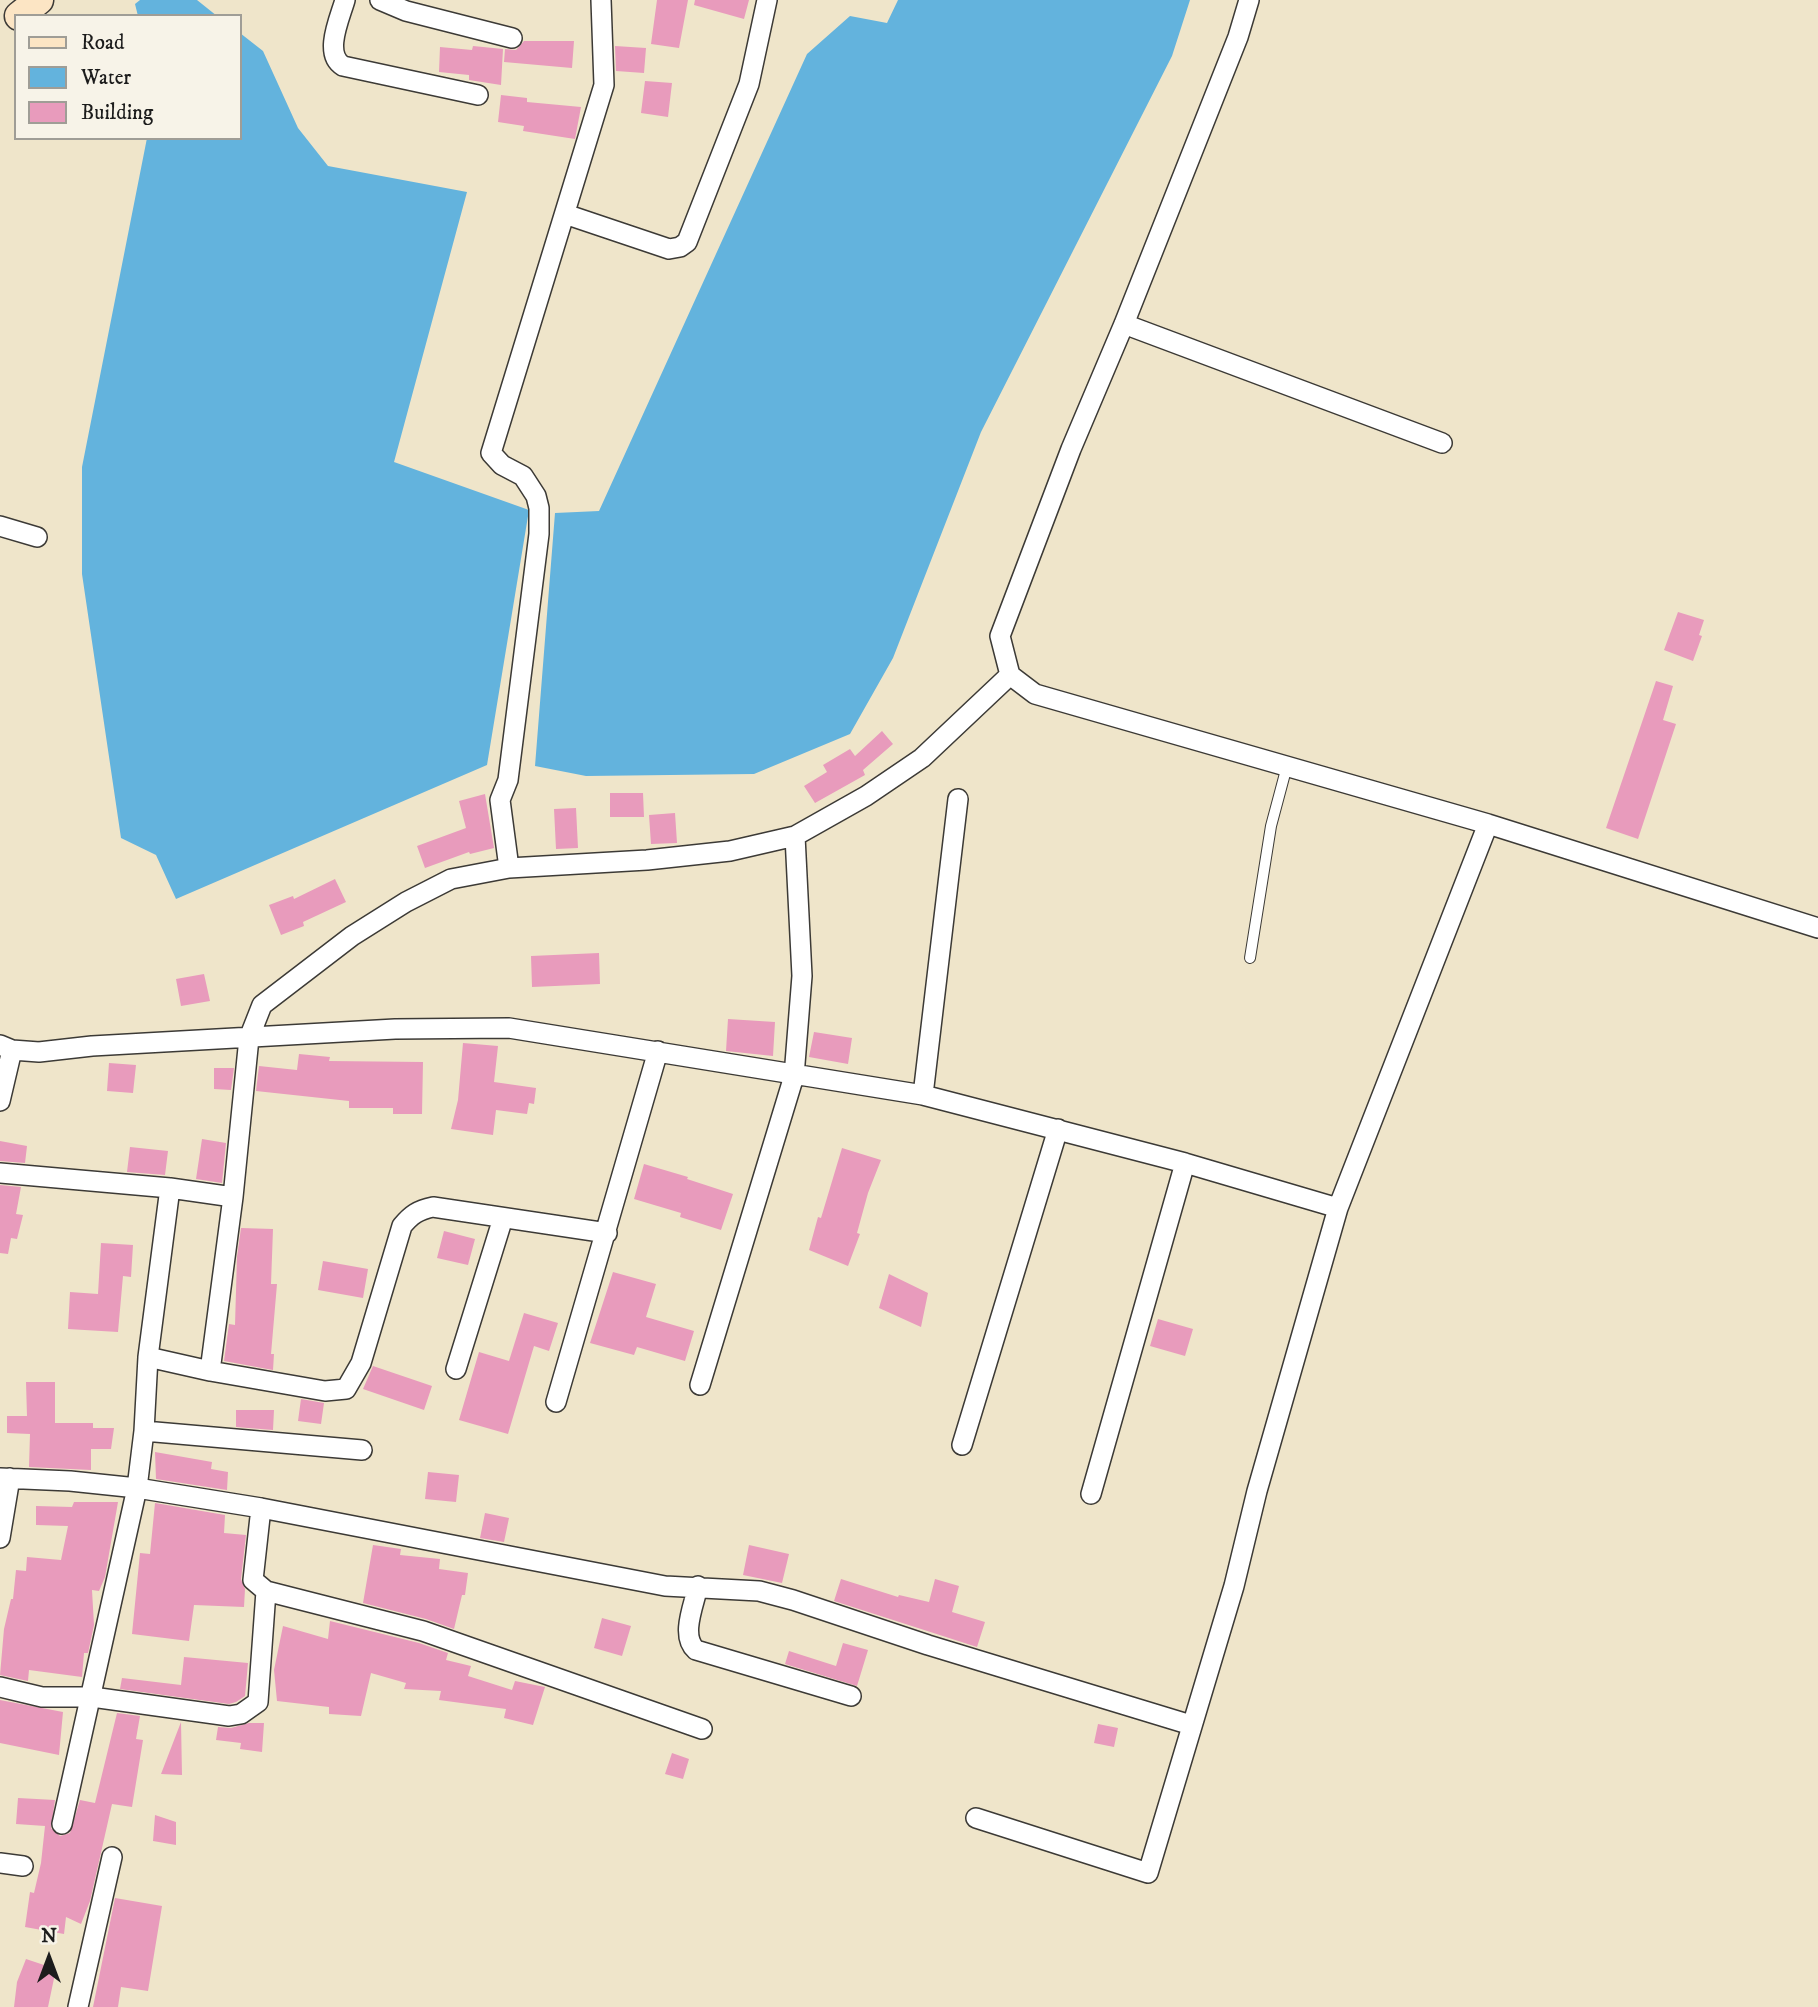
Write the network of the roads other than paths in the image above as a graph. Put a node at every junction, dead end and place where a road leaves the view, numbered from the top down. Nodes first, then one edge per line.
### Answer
1 (39, 0) edge
2 (345, 0) edge
3 (380, 0) edge
4 (601, 0) edge
5 (767, 0) edge
6 (1249, 0) edge
7 (408, 5) edge
8 (22, 14) edge
9 (14, 20) edge
10 (0, 32) edge
11 (512, 38) dead end
12 (478, 95) dead end
13 (565, 214) junction
14 (1124, 324) junction
15 (1442, 443) dead end
16 (0, 526) edge
17 (37, 537) dead end
18 (1010, 675) junction
19 (1287, 766) junction
20 (958, 799) dead end
21 (1488, 824) junction
22 (795, 836) junction
23 (509, 868) junction
24 (1818, 928) edge
25 (1250, 958) dead end
26 (249, 1038) junction
27 (6, 1047) edge
28 (658, 1051) junction
29 (794, 1076) junction
30 (922, 1095) junction
31 (0, 1101) edge
32 (1058, 1129) junction
33 (1185, 1163) junction
34 (0, 1173) edge
35 (170, 1188) junction
36 (233, 1197) junction
37 (1338, 1208) junction
38 (503, 1218) junction
39 (607, 1233) junction
40 (148, 1356) junction
41 (456, 1369) dead end
42 (210, 1371) junction
43 (700, 1385) dead end
44 (556, 1402) dead end
45 (144, 1431) junction
46 (962, 1445) dead end
47 (362, 1450) dead end
48 (5, 1478) edge
49 (137, 1488) junction
50 (1091, 1494) dead end
51 (261, 1508) junction
52 (0, 1538) edge
53 (698, 1586) junction
54 (266, 1591) junction
55 (0, 1687) edge
56 (851, 1696) dead end
57 (92, 1697) junction
58 (1191, 1726) junction
59 (702, 1729) dead end
60 (976, 1818) dead end
61 (62, 1824) dead end
62 (112, 1857) dead end
63 (0, 1863) edge
64 (23, 1866) dead end
65 (78, 2007) edge

1 - 8 street
2 - 12 street
3 - 7 street
4 - 13 street
5 - 13 street
6 - 14 street
7 - 11 street
9 - 10 street
13 - 23 street
14 - 15 street
14 - 18 street
16 - 17 street
18 - 19 street
18 - 22 street
19 - 21 street
19 - 25 lane
20 - 30 street
21 - 24 street
21 - 37 street
22 - 23 street
22 - 29 street
23 - 26 street
26 - 27 street
26 - 28 street
26 - 36 street
27 - 31 street
28 - 29 street
28 - 39 street
29 - 30 street
29 - 43 street
30 - 32 street
32 - 33 street
32 - 46 street
33 - 37 street
33 - 50 street
34 - 35 street
35 - 36 street
35 - 40 street
36 - 42 street
37 - 58 street
38 - 39 street
38 - 41 street
38 - 42 street
39 - 44 street
40 - 42 street
40 - 45 street
45 - 47 street
45 - 49 street
48 - 49 street
48 - 52 street
49 - 51 street
49 - 57 street
51 - 53 street
51 - 54 street
53 - 56 street
53 - 58 street
54 - 57 street
54 - 59 street
55 - 57 street
57 - 61 street
58 - 60 street
62 - 65 street
63 - 64 street

